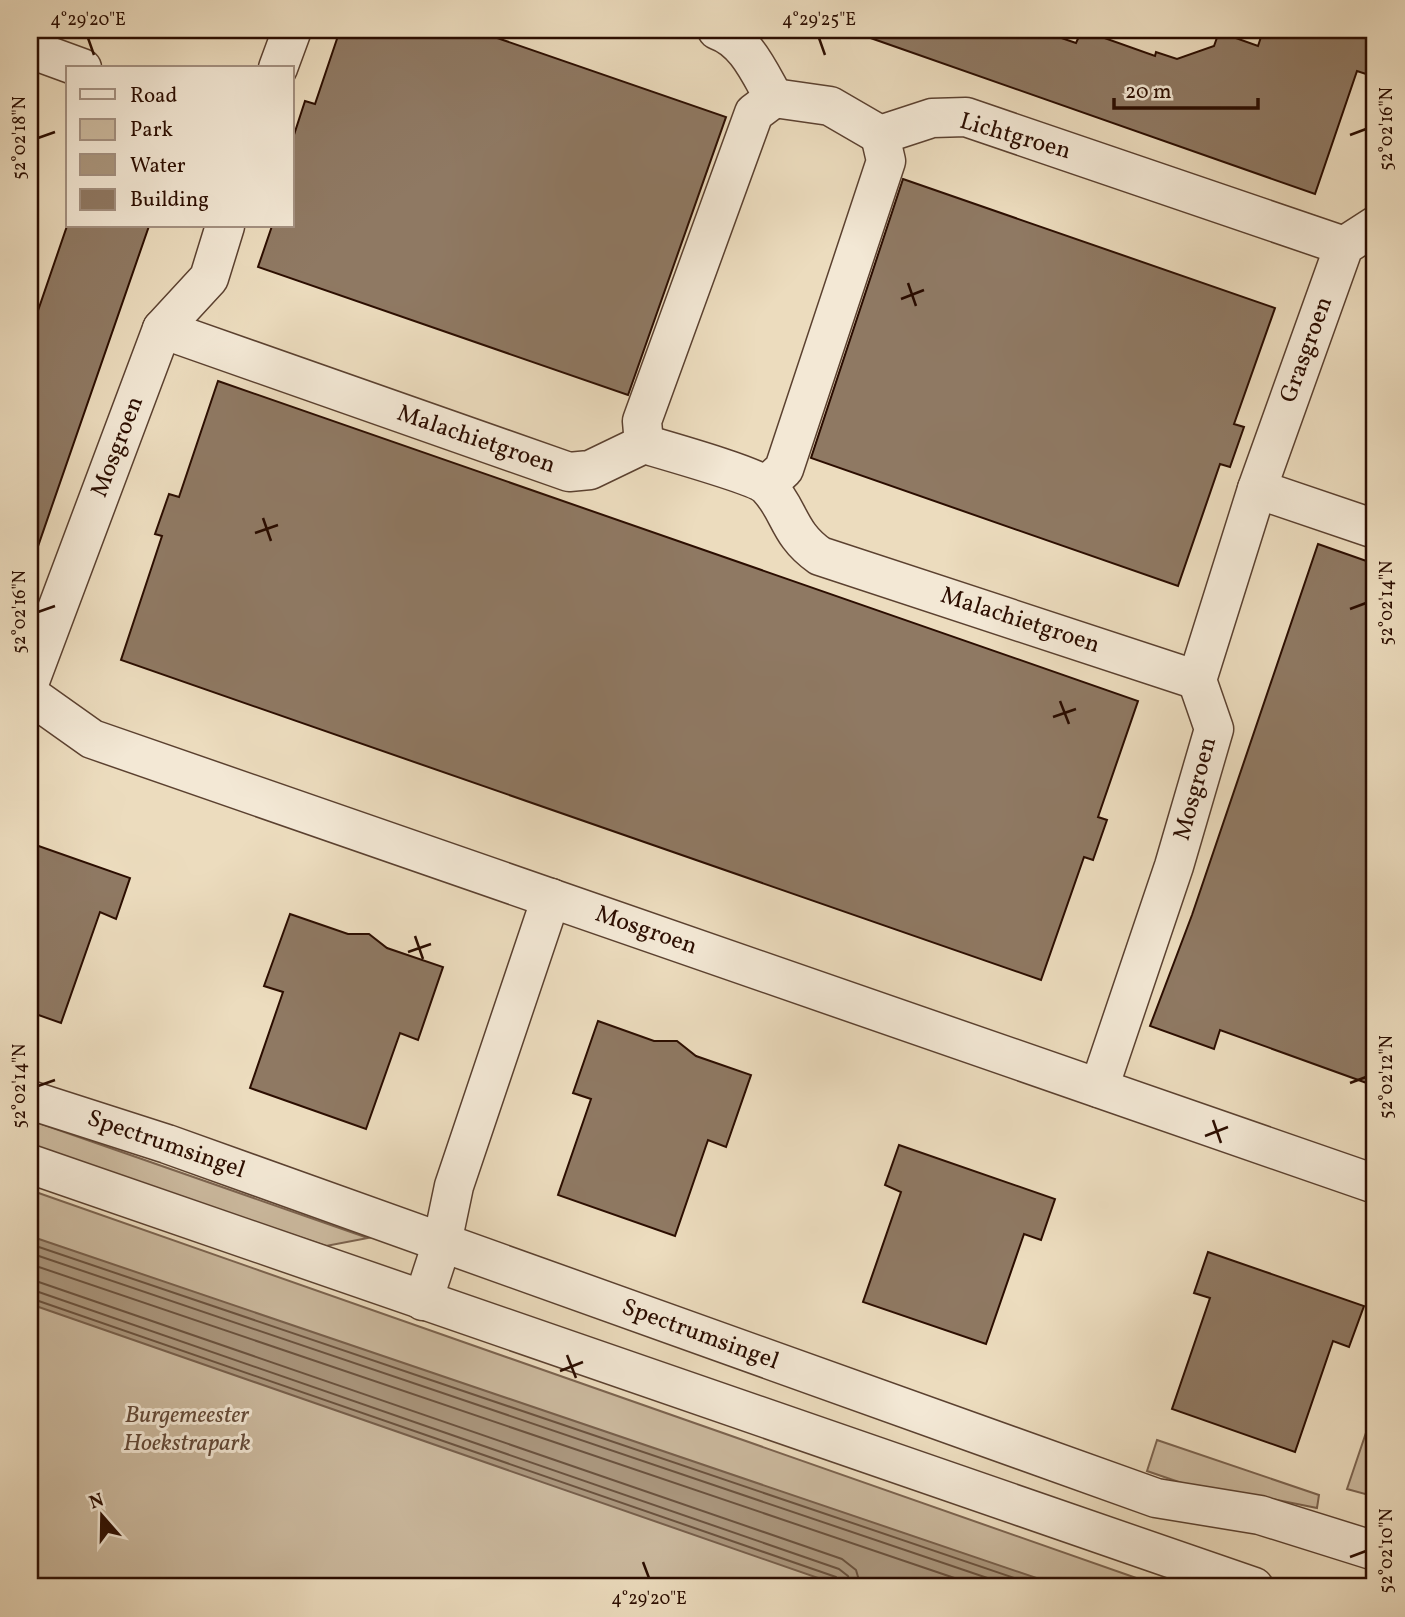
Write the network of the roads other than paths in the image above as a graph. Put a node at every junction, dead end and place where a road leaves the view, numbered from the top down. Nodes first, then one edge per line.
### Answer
1 (292, 30) edge
2 (717, 30) edge
3 (30, 50) edge
4 (76, 66) edge
5 (279, 66) edge
6 (774, 98) junction
7 (880, 135) junction
8 (1375, 226) edge
9 (224, 228) edge
10 (1344, 246) junction
11 (162, 329) junction
12 (644, 444) junction
13 (767, 485) junction
14 (1257, 489) junction
15 (1375, 529) edge
16 (1197, 680) junction
17 (30, 681) edge
18 (30, 695) edge
19 (551, 898) junction
20 (1099, 1088) junction
21 (30, 1100) edge
22 (30, 1164) edge
23 (1375, 1184) edge
24 (442, 1243) junction
25 (424, 1300) junction
26 (1375, 1552) edge
27 (1254, 1587) edge

1 - 5 street
2 - 6 street
3 - 4 street
6 - 7 street
6 - 12 street
7 - 10 street, Lichtgroen
7 - 13 street
8 - 10 street
9 - 11 street, Mosgroen
10 - 14 street, Grasgroen
11 - 12 street, Malachietgroen
11 - 17 street, Mosgroen
12 - 13 street
13 - 16 street, Malachietgroen
14 - 15 street
14 - 16 street
16 - 20 street, Mosgroen
18 - 19 street, Mosgroen
19 - 20 street, Mosgroen
19 - 24 street
20 - 23 street, Mosgroen
21 - 24 street, Spectrumsingel
22 - 25 street
24 - 25 street
24 - 26 street, Spectrumsingel
25 - 27 street

